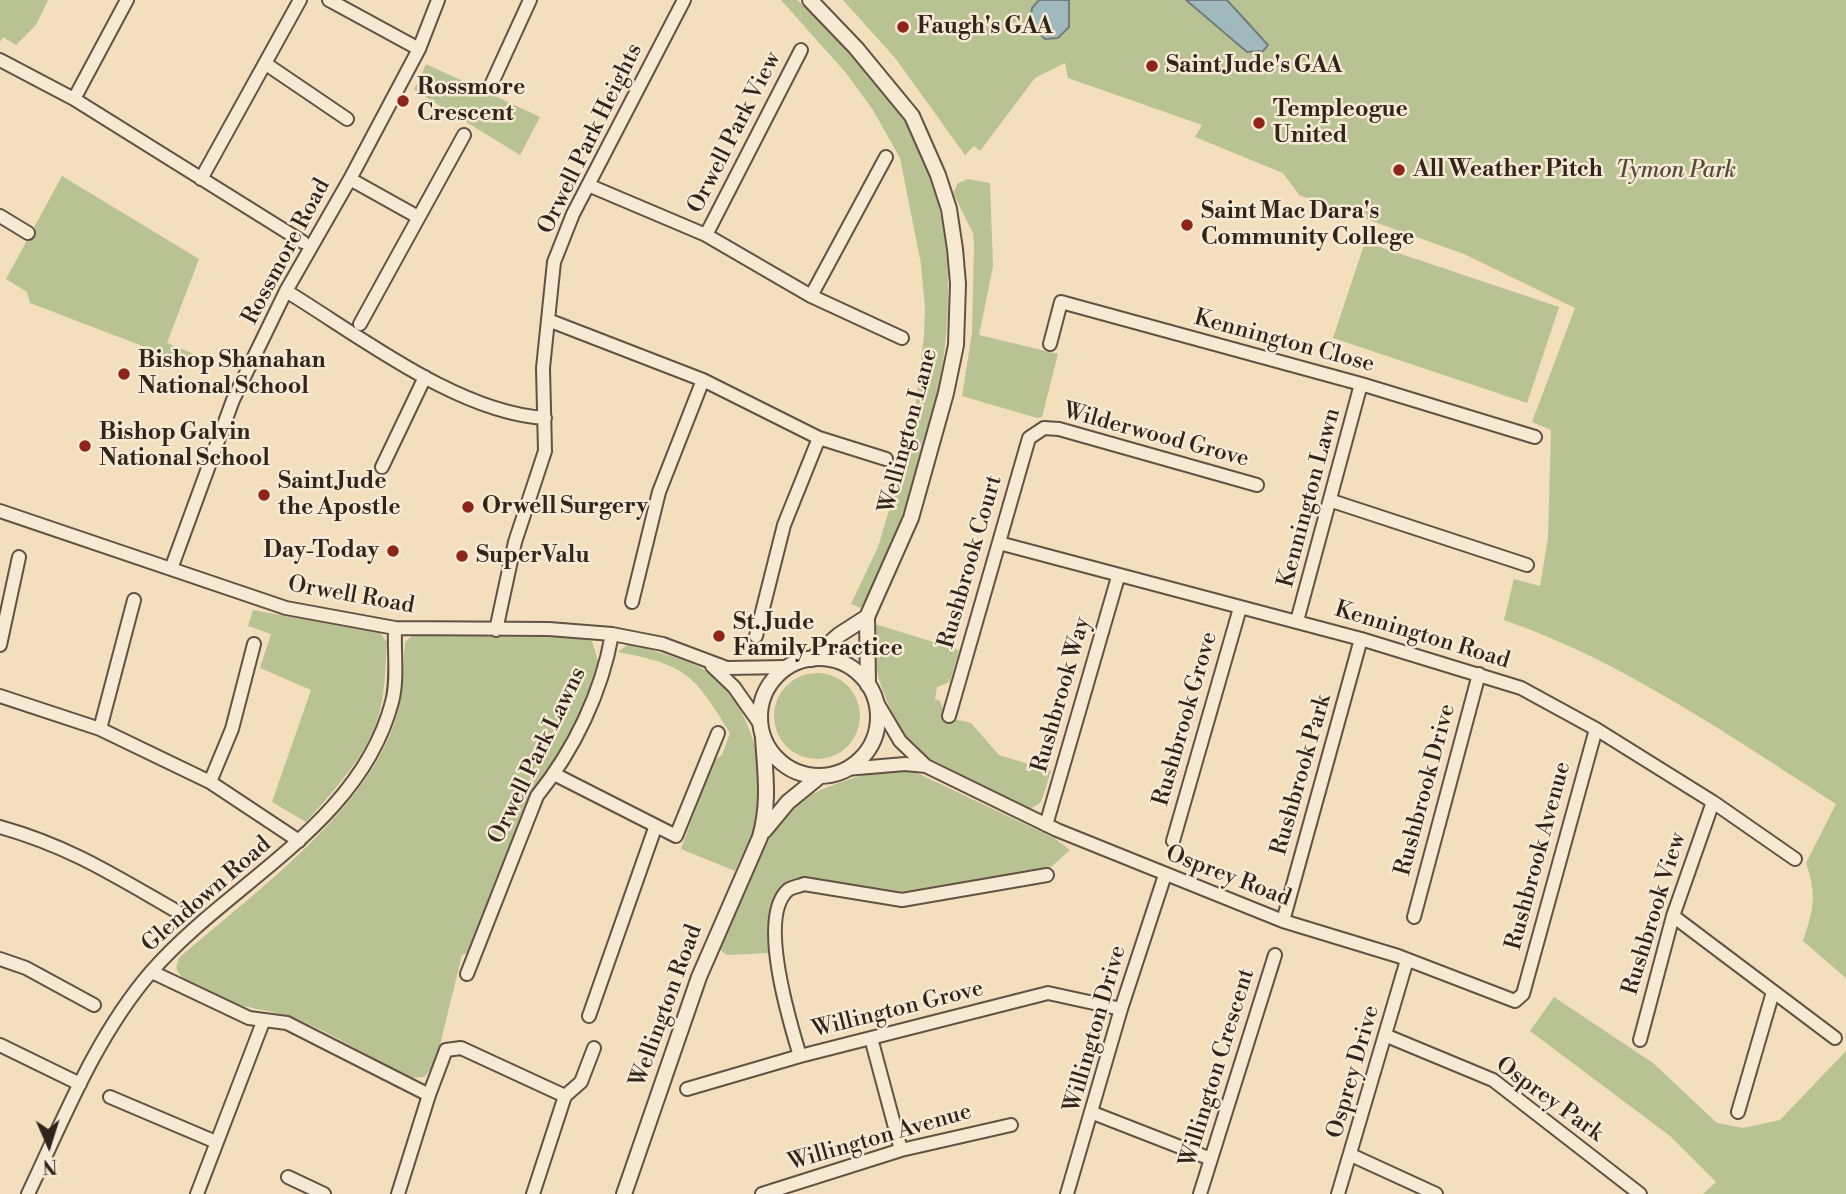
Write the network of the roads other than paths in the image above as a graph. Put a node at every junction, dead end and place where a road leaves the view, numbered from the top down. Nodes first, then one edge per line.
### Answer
1 (127, 0) edge
2 (300, 0) edge
3 (330, 0) edge
4 (438, 0) edge
5 (530, 0) edge
6 (684, 0) edge
7 (810, 0) edge
8 (419, 49) junction
9 (800, 50) dead end
10 (0, 60) edge
11 (266, 64) junction
12 (492, 83) dead end
13 (74, 99) junction
14 (347, 119) dead end
15 (464, 135) dead end
16 (886, 157) dead end
17 (201, 179) junction
18 (350, 179) junction
19 (588, 185) junction
20 (0, 216) edge
21 (418, 217) junction
22 (28, 233) dead end
23 (706, 235) junction
24 (303, 242) dead end
25 (286, 291) junction
26 (811, 296) junction
27 (548, 320) junction
28 (360, 324) dead end
29 (902, 338) dead end
30 (1050, 344) dead end
31 (425, 377) junction
32 (703, 380) junction
33 (1361, 384) junction
34 (545, 418) junction
35 (1044, 428) joint
36 (1535, 437) dead end
37 (819, 438) junction
38 (886, 458) dead end
39 (382, 467) dead end
40 (1257, 485) dead end
41 (1332, 501) junction
42 (0, 511) edge
43 (999, 543) junction
44 (19, 557) dead end
45 (1527, 565) dead end
46 (171, 569) junction
47 (1118, 577) junction
48 (134, 600) dead end
49 (632, 602) dead end
50 (1240, 608) junction
51 (867, 618) junction
52 (1297, 621) junction
53 (395, 628) junction
54 (496, 630) junction
55 (612, 634) junction
56 (756, 636) dead end
57 (1361, 639) junction
58 (254, 644) dead end
59 (0, 645) edge
60 (812, 659) junction
61 (707, 660) junction
62 (788, 667) junction
63 (1479, 674) junction
64 (868, 685) junction
65 (0, 696) edge
66 (875, 699) junction
67 (949, 716) dead end
68 (100, 729) junction
69 (1596, 729) junction
70 (761, 730) junction
71 (718, 733) dead end
72 (926, 766) junction
73 (846, 769) junction
74 (554, 774) junction
75 (820, 776) junction
76 (210, 782) junction
77 (1713, 802) junction
78 (1046, 825) junction
79 (0, 827) edge
80 (655, 828) junction
81 (760, 837) junction
82 (299, 841) junction
83 (1173, 841) dead end
84 (1795, 859) dead end
85 (1047, 875) dead end
86 (1166, 875) junction
87 (178, 912) dead end
88 (1673, 916) junction
89 (1414, 918) dead end
90 (1283, 921) junction
91 (1275, 955) dead end
92 (0, 959) edge
93 (1407, 960) junction
94 (152, 972) junction
95 (467, 974) dead end
96 (1773, 992) junction
97 (1522, 994) joint
98 (94, 1005) dead end
99 (1121, 1010) junction
100 (589, 1016) dead end
101 (263, 1022) junction
102 (1387, 1036) junction
103 (871, 1038) junction
104 (1835, 1038) dead end
105 (1640, 1040) dead end
106 (0, 1045) edge
107 (594, 1048) dead end
108 (800, 1056) junction
109 (80, 1084) junction
110 (687, 1089) dead end
111 (429, 1096) junction
112 (565, 1096) junction
113 (110, 1097) dead end
114 (1738, 1112) dead end
115 (1093, 1113) junction
116 (1010, 1125) dead end
117 (216, 1142) junction
118 (901, 1150) junction
119 (1352, 1155) junction
120 (1211, 1159) junction
121 (288, 1177) dead end
122 (28, 1194) edge
123 (197, 1194) edge
124 (324, 1194) edge
125 (398, 1194) edge
126 (533, 1194) edge
127 (624, 1194) edge
128 (762, 1194) edge
129 (1067, 1194) edge
130 (1200, 1194) edge
131 (1338, 1194) edge
132 (1436, 1194) edge
133 (1640, 1194) edge

1 - 13 street
2 - 11 street
3 - 8 street
4 - 8 street, Rossmore Road
5 - 12 street
6 - 19 street, Orwell Park Heights
7 - 51 street, Wellington Lane
8 - 18 street, Rossmore Road
9 - 23 street, Orwell Park View
10 - 13 street
11 - 14 street
11 - 17 street
13 - 17 street
15 - 21 street
16 - 26 street
17 - 24 street
18 - 21 street
18 - 25 street, Rossmore Road
19 - 23 street, Orwell Park View
19 - 27 street, Orwell Park Heights
20 - 22 street
21 - 28 street
23 - 26 street, Orwell Park View
25 - 31 street
25 - 46 street, Rossmore Road
26 - 29 street, Orwell Park View
27 - 32 street
27 - 34 street, Orwell Park Heights
30 - 33 street, Kennington Close
31 - 34 street
31 - 39 street
32 - 37 street
32 - 49 street
33 - 36 street, Kennington Close
33 - 41 street, Kennington Lawn
34 - 54 street, Orwell Park Heights
35 - 40 street, Wilderwood Grove
35 - 43 street, Rushbrook Court
37 - 38 street
37 - 56 street
41 - 45 street
41 - 52 street, Kennington Lawn
42 - 46 street, Orwell Road
43 - 47 street, Kennington Road
43 - 67 street, Rushbrook Court
44 - 59 street
46 - 53 street, Orwell Road
47 - 50 street, Kennington Road
47 - 78 street, Rushbrook Way
48 - 68 street
50 - 52 street, Kennington Road
50 - 83 street, Rushbrook Grove
51 - 60 street
51 - 64 street, Wellington Lane
52 - 57 street, Kennington Road
53 - 54 street, Orwell Road
53 - 82 street, Glendown Road
54 - 55 street, Orwell Road
55 - 61 street, Orwell Road
55 - 74 street, Orwell Park Lawns
57 - 63 street, Kennington Road
57 - 90 street, Rushbrook Park
58 - 76 street
60 - 62 street
60 - 64 street
61 - 62 street, Orwell Road
61 - 70 street, Orwell Road
62 - 70 street
63 - 69 street, Kennington Road
63 - 89 street, Rushbrook Drive
64 - 66 street
65 - 68 street
66 - 72 street, Osprey Road
66 - 73 street
68 - 76 street
69 - 77 street, Kennington Road
69 - 97 street, Rushbrook Avenue
70 - 75 street
70 - 81 street, Wellington Road
71 - 80 street
72 - 73 street, Osprey Road
72 - 78 street, Osprey Road
73 - 75 street
74 - 80 street
74 - 95 street, Orwell Park Lawns
75 - 81 street, Wellington Road
76 - 82 street
77 - 84 street, Kennington Road
77 - 88 street, Rushbrook View
78 - 86 street, Osprey Road
79 - 87 street
80 - 100 street
81 - 127 street, Wellington Road
82 - 94 street, Glendown Road
85 - 108 street
86 - 90 street, Osprey Road
86 - 99 street, Willington Drive
88 - 96 street
88 - 105 street, Rushbrook View
90 - 93 street, Osprey Road
91 - 120 street, Willington Crescent
92 - 98 street
93 - 97 street, Osprey Road
93 - 102 street, Osprey Drive
94 - 101 street
94 - 109 street, Glendown Road
96 - 104 street
96 - 114 street
99 - 103 street, Willington Grove
99 - 115 street, Willington Drive
101 - 111 street
101 - 117 street
102 - 119 street, Osprey Drive
102 - 133 street, Osprey Park
103 - 108 street, Willington Grove
103 - 118 street
106 - 109 street
107 - 112 street
108 - 110 street, Willington Grove
109 - 122 street, Glendown Road
111 - 112 street
111 - 125 street
112 - 126 street
113 - 117 street
115 - 120 street
115 - 129 street, Willington Drive
116 - 118 street, Willington Avenue
117 - 123 street
118 - 128 street, Willington Avenue
119 - 131 street, Osprey Drive
119 - 132 street
120 - 130 street, Willington Crescent
121 - 124 street

